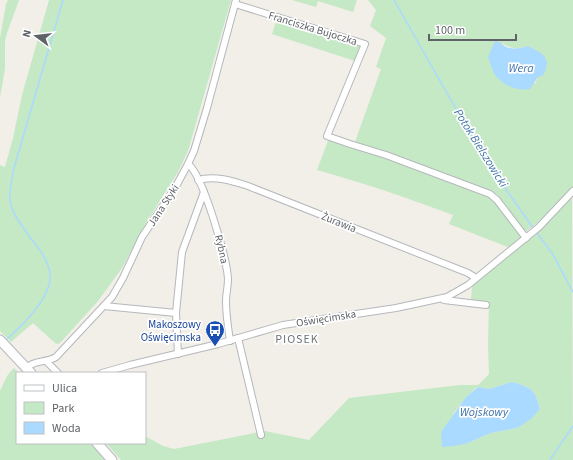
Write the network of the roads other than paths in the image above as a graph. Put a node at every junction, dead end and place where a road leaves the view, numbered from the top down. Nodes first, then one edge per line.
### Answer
1 (236, 2) edge
2 (188, 164) junction
3 (198, 180) junction
4 (204, 192) junction
5 (573, 192) edge
6 (526, 238) junction
7 (476, 278) junction
8 (465, 295) junction
9 (435, 300) junction
10 (486, 305) dead end
11 (104, 306) junction
12 (176, 313) junction
13 (238, 338) junction
14 (230, 341) junction
15 (3, 343) edge
16 (178, 354) junction
17 (46, 361) junction
18 (29, 370) edge
19 (57, 372) edge
20 (106, 372) edge
21 (260, 435) dead end
22 (98, 444) edge
23 (112, 460) edge

1 - 2 street, Jana Styki
1 - 6 street, Franciszka Bujoczka
2 - 3 street, Rybna
2 - 11 street, Jana Styki
3 - 4 street, Rybna
3 - 7 street, Żurawia
4 - 12 street
4 - 14 street, Rybna
5 - 6 street, Oświęcimska
6 - 7 street, Oświęcimska
7 - 8 street, Oświęcimska
8 - 9 street, Oświęcimska
8 - 9 street, Oświęcimska
8 - 10 street, Oświęcimska
9 - 13 street, Oświęcimska
11 - 12 street
11 - 17 street, Jana Styki
12 - 16 street
13 - 14 street, Oświęcimska
13 - 21 street
14 - 16 street, Oświęcimska
15 - 18 main road
16 - 20 street, Oświęcimska
17 - 18 street, Jana Styki
17 - 19 street
22 - 23 main road

